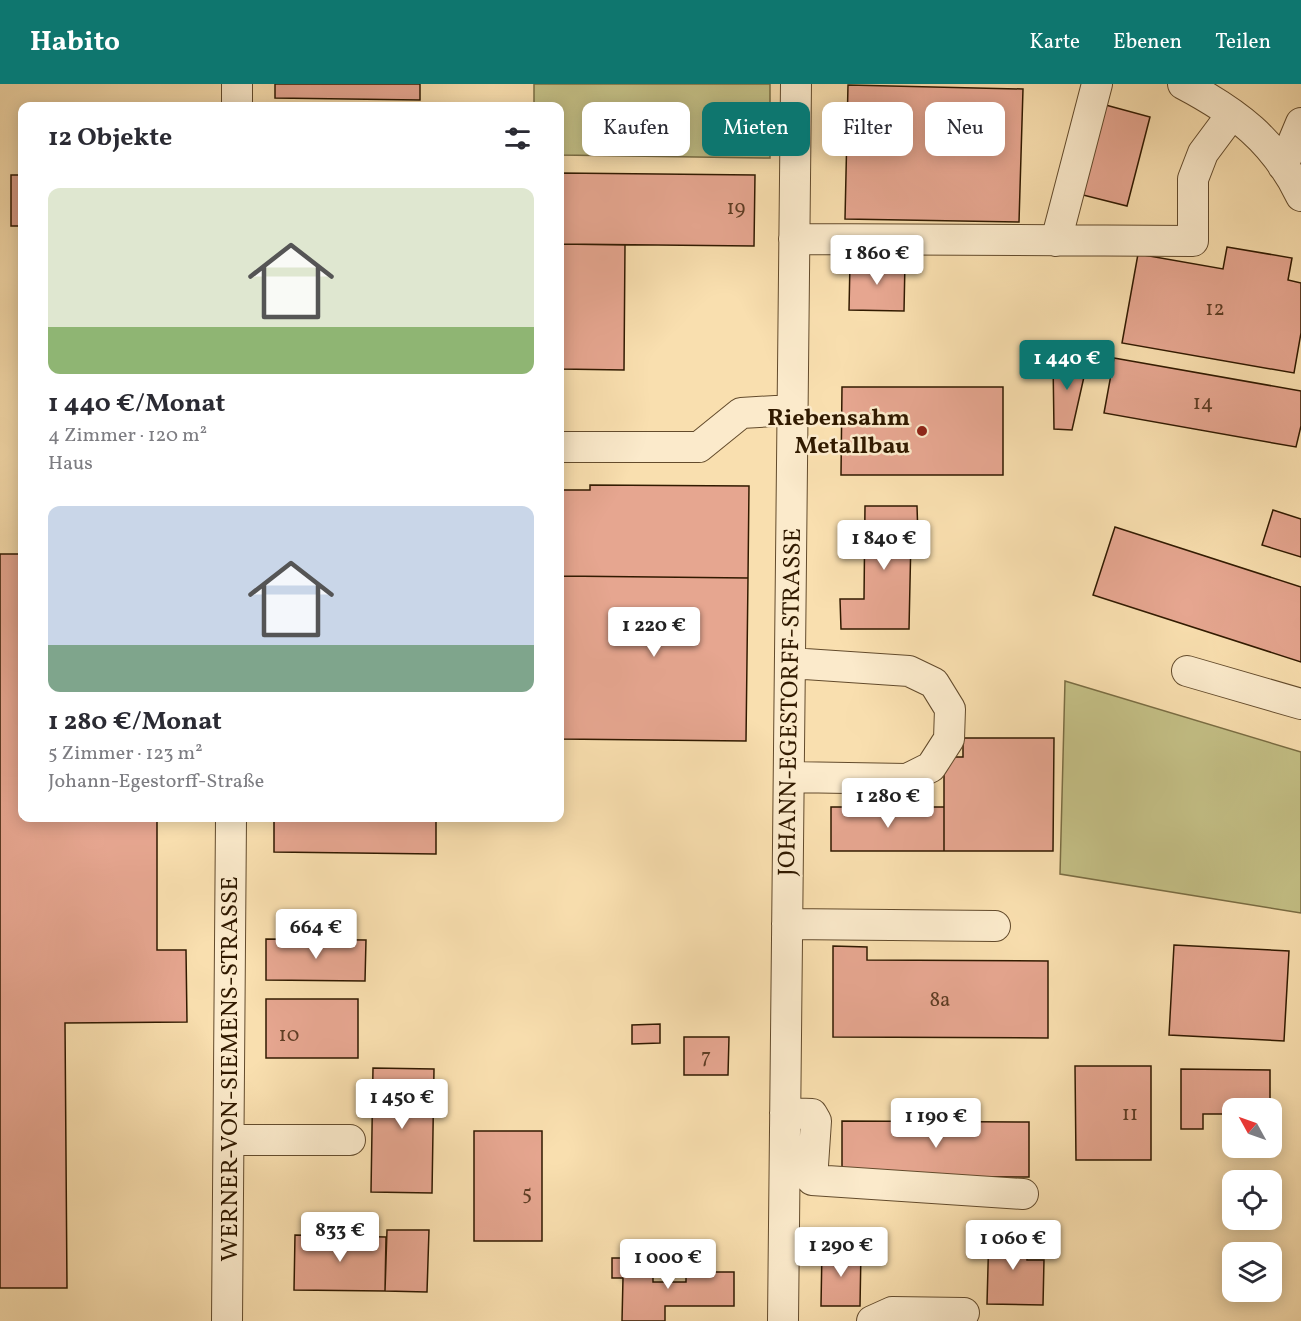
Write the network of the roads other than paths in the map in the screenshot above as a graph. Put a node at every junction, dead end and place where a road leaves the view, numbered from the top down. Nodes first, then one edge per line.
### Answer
1 (237, 84) edge
2 (796, 84) edge
3 (1097, 84) edge
4 (1183, 84) edge
5 (237, 102) edge
6 (1232, 114) junction
7 (1301, 123) edge
8 (1283, 166) junction
9 (1301, 196) edge
10 (794, 239) junction
11 (1056, 241) junction
12 (792, 410) junction
13 (564, 447) edge
14 (790, 663) junction
15 (1186, 670) dead end
16 (1301, 704) edge
17 (789, 777) junction
18 (231, 822) edge
19 (787, 924) junction
20 (995, 926) dead end
21 (785, 1113) junction
22 (228, 1140) junction
23 (350, 1140) dead end
24 (1023, 1194) dead end
25 (964, 1313) dead end
26 (227, 1321) edge
27 (783, 1321) edge
28 (872, 1321) edge

1 - 5 street
2 - 10 street, JOHANN-EGESTORFF-STRASSE
3 - 11 street
4 - 6 street
6 - 8 street
6 - 11 street
7 - 8 street
8 - 9 street
10 - 11 street
10 - 12 street, JOHANN-EGESTORFF-STRASSE
12 - 13 street
12 - 14 street, JOHANN-EGESTORFF-STRASSE
14 - 17 street, JOHANN-EGESTORFF-STRASSE
14 - 17 street
15 - 16 street
17 - 19 street, JOHANN-EGESTORFF-STRASSE
18 - 22 street, WERNER-VON-SIEMENS-STRASSE
19 - 20 street
19 - 21 street, JOHANN-EGESTORFF-STRASSE
21 - 24 street
21 - 27 street, JOHANN-EGESTORFF-STRASSE
22 - 23 street
22 - 26 street, WERNER-VON-SIEMENS-STRASSE
25 - 28 street

